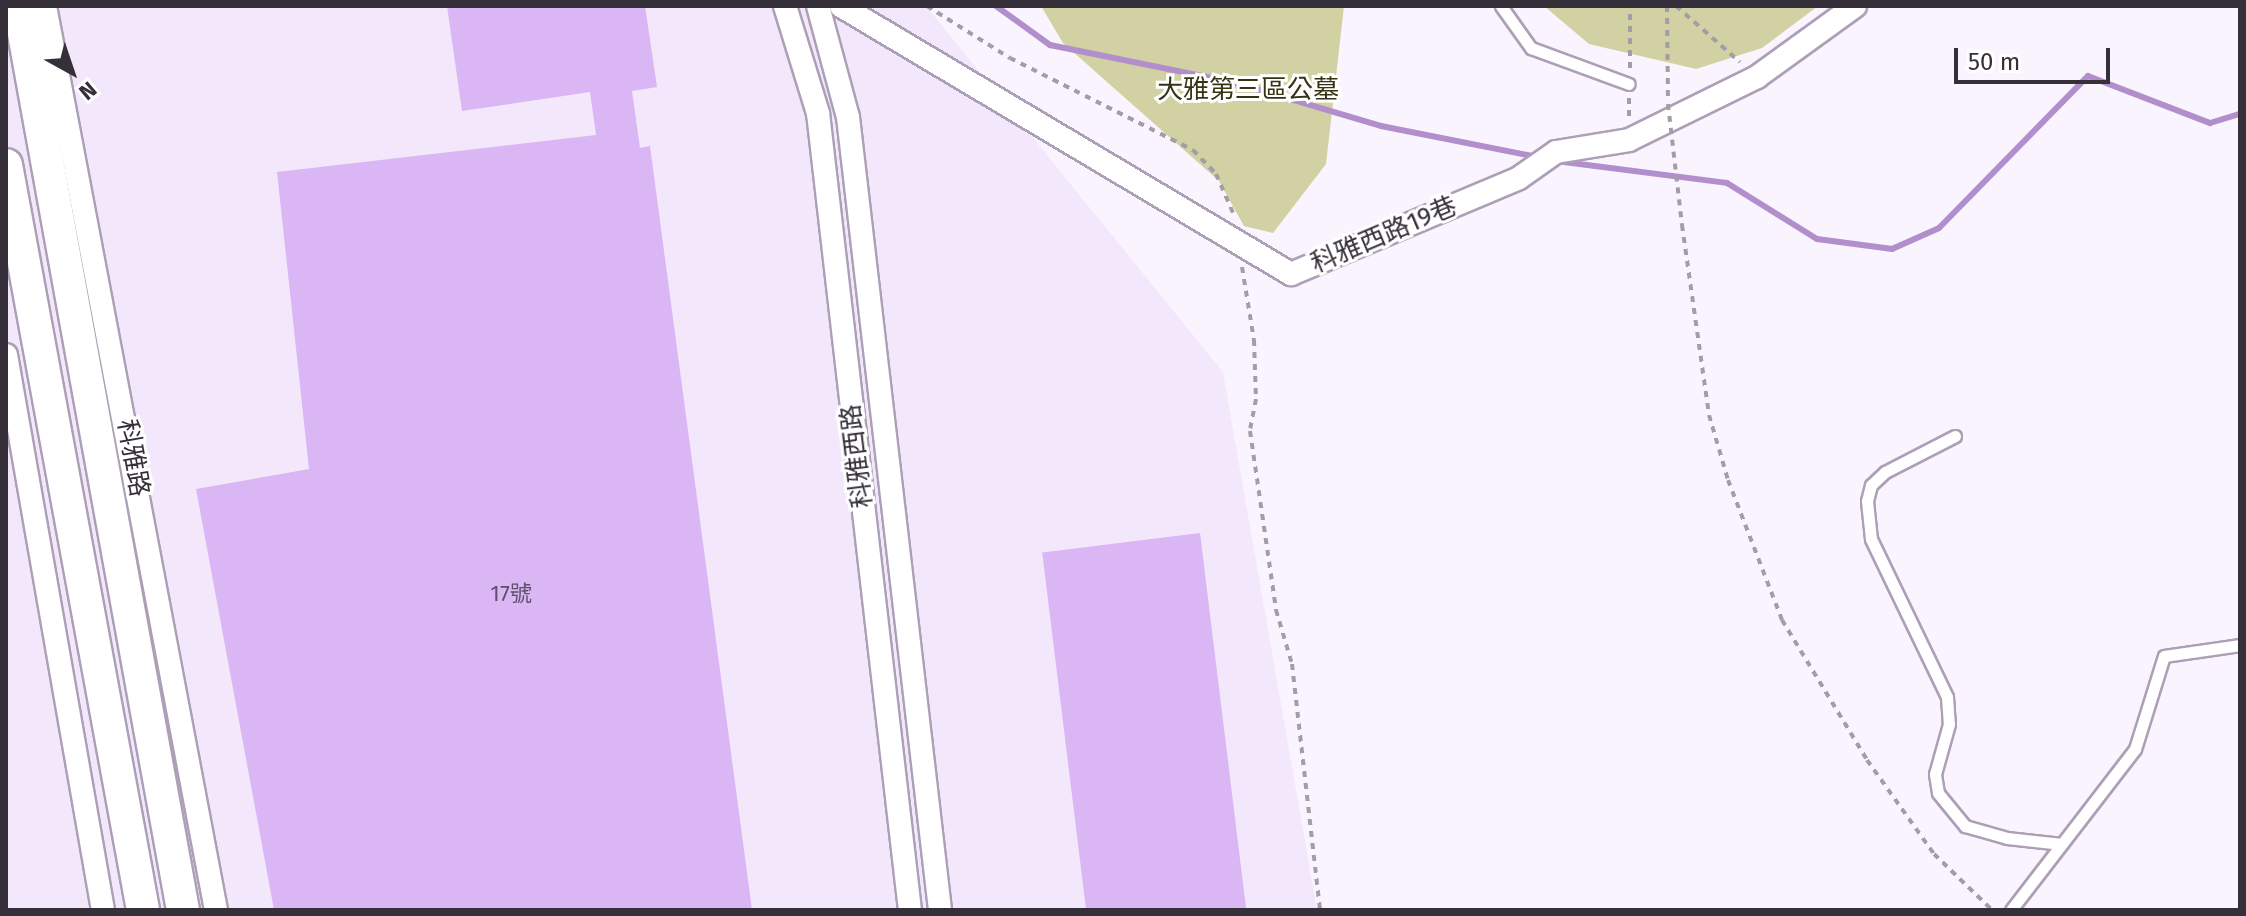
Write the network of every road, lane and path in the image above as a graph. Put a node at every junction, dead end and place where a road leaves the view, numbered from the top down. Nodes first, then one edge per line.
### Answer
1 (19, 6) edge
2 (45, 6) edge
3 (785, 6) edge
4 (818, 6) edge
5 (841, 6) edge
6 (927, 6) edge
7 (1501, 6) edge
8 (1667, 6) edge
9 (1676, 6) edge
10 (1855, 6) edge
11 (1757, 77) junction
12 (1629, 84) dead end
13 (6, 165) edge
14 (1240, 243) junction
15 (6, 355) edge
16 (1955, 436) dead end
17 (2240, 645) edge
18 (2062, 844) junction
19 (103, 910) edge
20 (143, 910) edge
21 (183, 910) edge
22 (216, 910) edge
23 (910, 910) edge
24 (940, 910) edge
25 (1320, 910) edge
26 (1992, 910) edge
27 (2011, 910) edge

1 - 21 street, 科雅路
2 - 22 street, 科雅路
3 - 23 street, 科雅西路
4 - 24 street, 科雅西路
5 - 14 street, 科雅西路19巷
6 - 14 path
7 - 12 lane
8 - 26 path, bridge
9 - 11 path
10 - 11 street, 科雅西路19巷
11 - 14 street, 科雅西路19巷
13 - 20 street
14 - 25 path
15 - 19 street
16 - 18 lane
17 - 18 lane
18 - 27 lane

